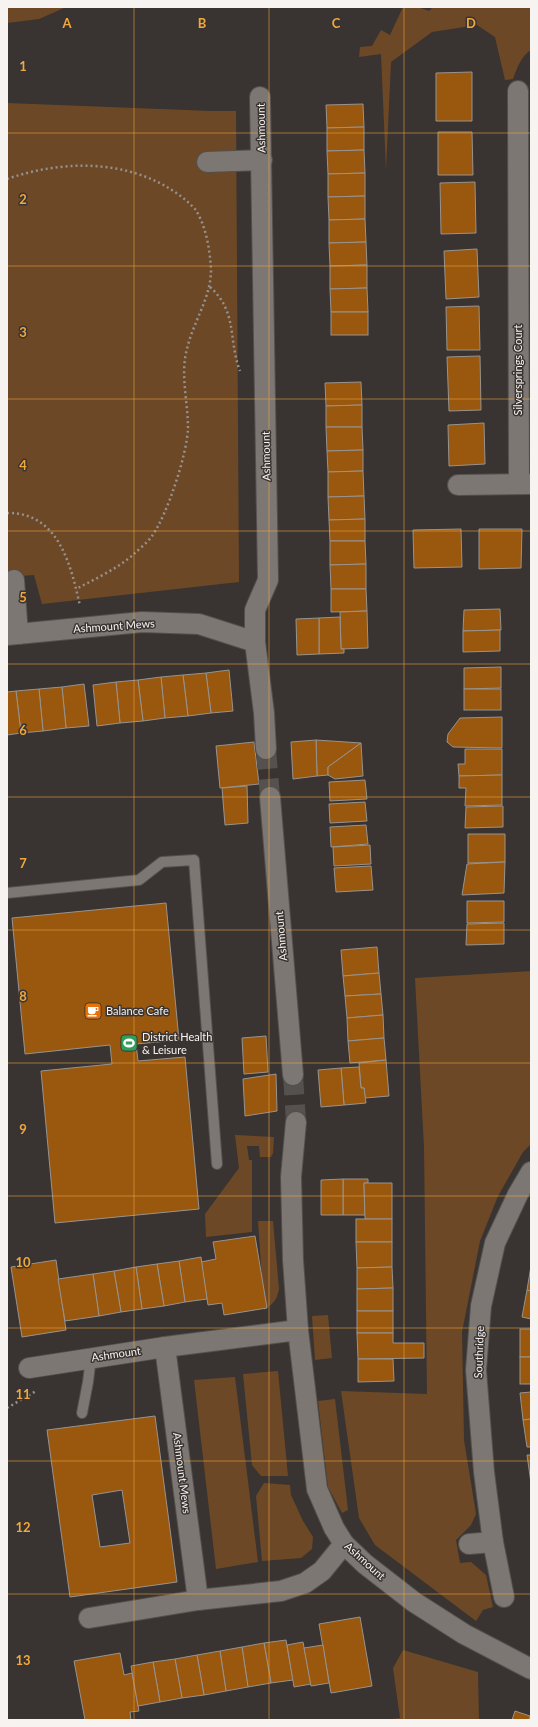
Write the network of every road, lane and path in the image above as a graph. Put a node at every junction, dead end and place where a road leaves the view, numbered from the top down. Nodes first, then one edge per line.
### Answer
1 (518, 91) dead end
2 (260, 97) dead end
3 (262, 160) junction
4 (207, 162) dead end
5 (7, 180) edge
6 (525, 255) edge
7 (210, 287) junction
8 (241, 373) dead end
9 (525, 484) edge
10 (458, 485) dead end
11 (7, 513) edge
12 (14, 580) dead end
13 (76, 589) junction
14 (85, 628) junction
15 (13, 635) edge
16 (255, 642) junction
17 (266, 749) tunnel mouth
18 (270, 798) tunnel mouth
19 (7, 893) edge
20 (293, 1075) tunnel mouth
21 (296, 1122) tunnel mouth
22 (217, 1164) dead end
23 (531, 1172) edge
24 (298, 1330) junction
25 (165, 1347) junction
26 (91, 1357) junction
27 (29, 1368) dead end
28 (82, 1413) dead end
29 (493, 1542) junction
30 (344, 1544) junction
31 (469, 1544) dead end
32 (504, 1597) dead end
33 (198, 1600) junction
34 (89, 1618) dead end
35 (531, 1669) edge

1 - 6 street, Silversprings Court
2 - 3 street, Ashmount
3 - 4 street, Ashmount
3 - 16 street, Ashmount
5 - 7 path
6 - 9 street, Silversprings Court
7 - 8 path
7 - 13 path
9 - 10 street, Silversprings Court
11 - 13 path
12 - 15 street, Ashmount Mews
13 - 14 path
14 - 15 street, Ashmount Mews
14 - 16 street, Ashmount Mews
16 - 17 street, Ashmount
18 - 20 street, Ashmount
19 - 22 lane
21 - 24 street, Ashmount
23 - 29 street, Southridge
24 - 25 street, Ashmount
24 - 30 street, Ashmount
25 - 26 street, Ashmount
25 - 33 street, Ashmount Mews
26 - 27 street, Ashmount
26 - 28 lane
29 - 31 street
29 - 32 street, Southridge
30 - 33 street
30 - 35 street, Ashmount
33 - 34 street

